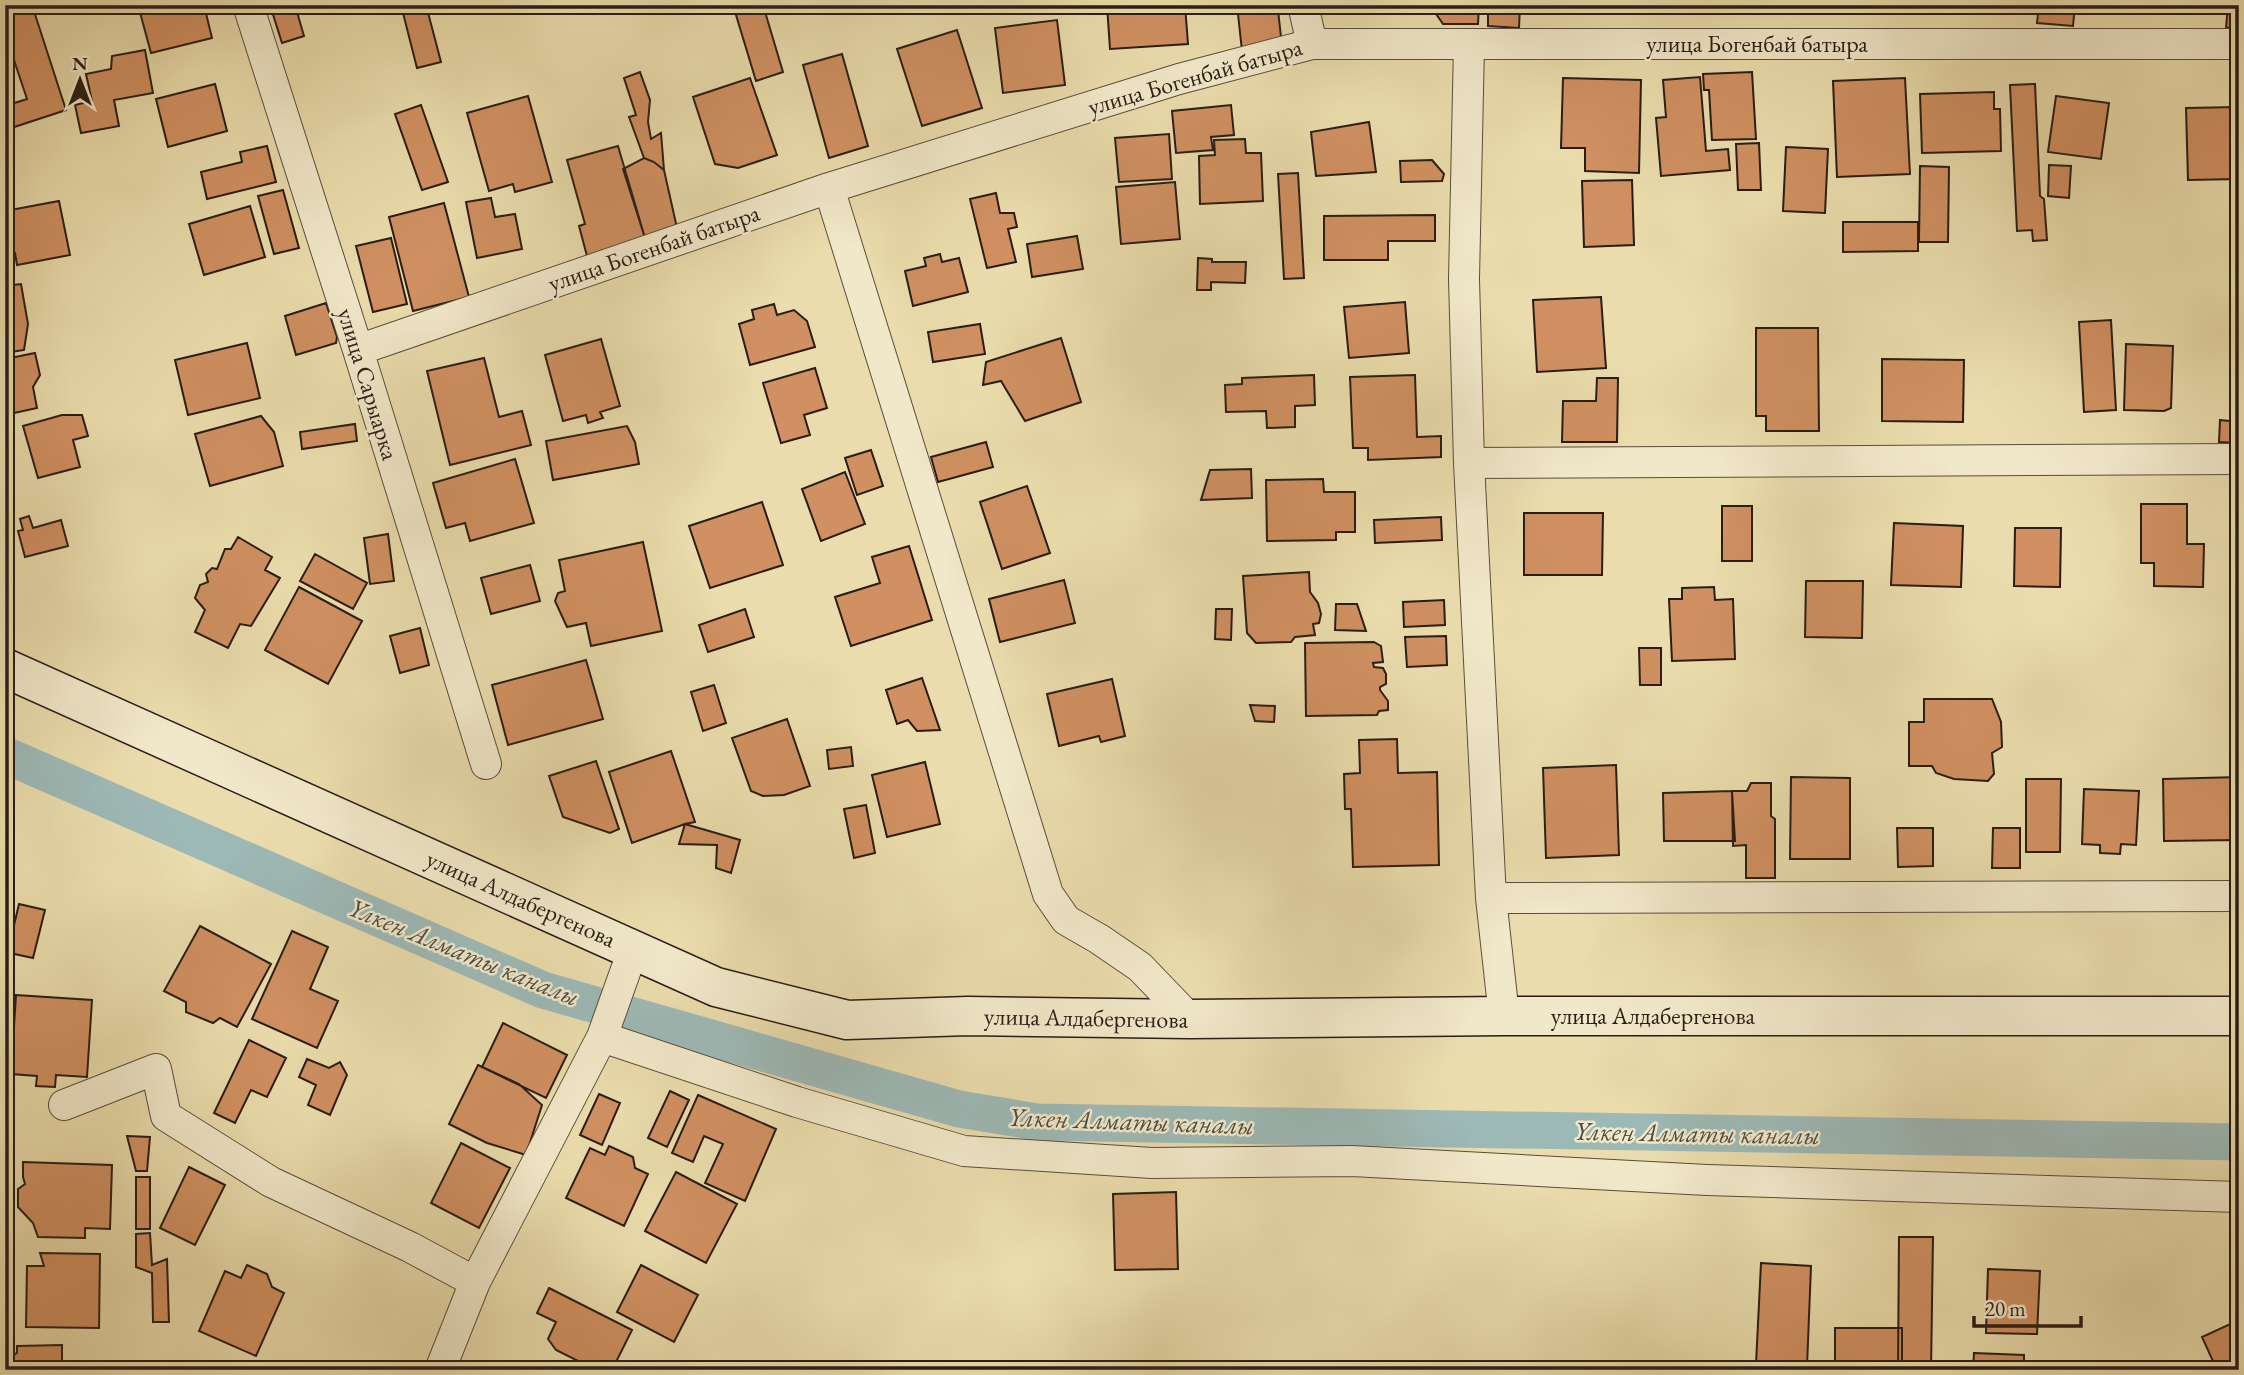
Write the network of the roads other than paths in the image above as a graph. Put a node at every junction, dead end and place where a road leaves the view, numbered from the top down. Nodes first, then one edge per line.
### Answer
1 (248, 5) edge
2 (1303, 5) edge
3 (1312, 44) junction
4 (1469, 44) junction
5 (2239, 44) edge
6 (829, 188) junction
7 (358, 350) junction
8 (2239, 459) edge
9 (1469, 463) junction
10 (5, 667) edge
11 (486, 764) dead end
12 (2239, 896) edge
13 (1491, 898) junction
14 (633, 950) junction
15 (1504, 1016) junction
16 (2239, 1016) edge
17 (1189, 1019) junction
18 (602, 1037) junction
19 (64, 1105) dead end
20 (2239, 1197) edge
21 (475, 1282) junction
22 (440, 1370) edge

1 - 7 street, улица Сарыарка
2 - 3 street
3 - 4 street, улица Богенбай батыра
3 - 6 street, улица Богенбай батыра
4 - 5 street, улица Богенбай батыра
4 - 9 street
6 - 7 street, улица Богенбай батыра
6 - 17 street
7 - 11 street, улица Сарыарка
8 - 9 street
9 - 13 street
10 - 14 main road, улица Алдабергенова
12 - 13 street
13 - 15 street
14 - 17 main road, улица Алдабергенова
14 - 18 street
15 - 16 main road, улица Алдабергенова
15 - 17 main road, улица Алдабергенова
18 - 20 street
18 - 21 street
19 - 21 street
21 - 22 street

